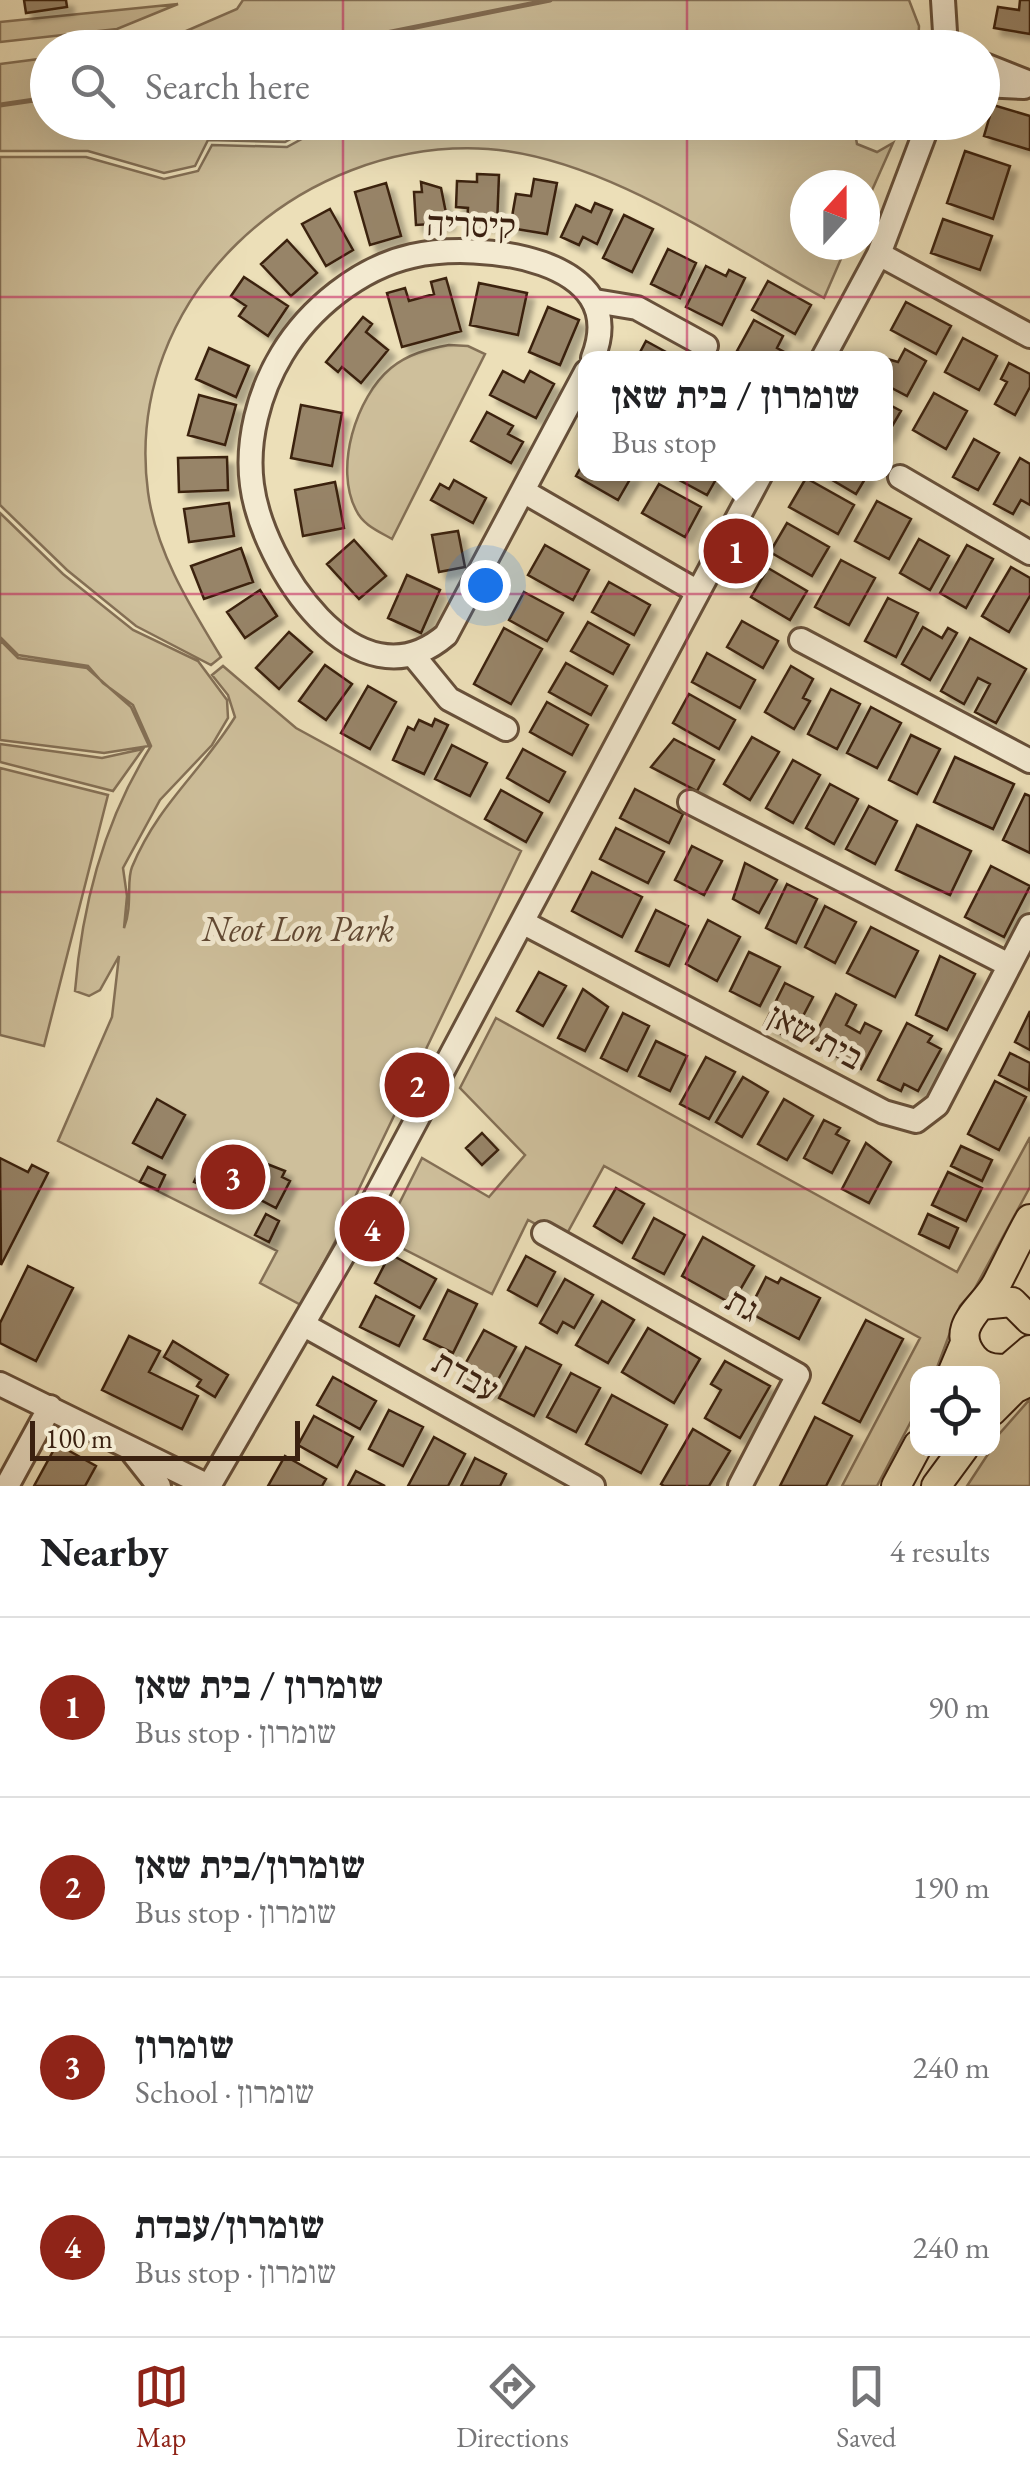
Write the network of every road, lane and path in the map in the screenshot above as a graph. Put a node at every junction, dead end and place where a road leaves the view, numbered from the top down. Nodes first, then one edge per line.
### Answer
1 (942, 0) edge
2 (944, 30) edge
3 (1000, 72) edge
4 (1000, 84) edge
5 (1030, 85) edge
6 (922, 140) edge
7 (880, 251) edge
8 (880, 255) edge
9 (876, 260) edge
10 (595, 300) junction
11 (1030, 336) edge
12 (706, 346) dead end
13 (595, 351) edge
14 (827, 351) edge
15 (578, 387) edge
16 (900, 478) dead end
17 (757, 481) edge
18 (523, 491) junction
19 (1030, 553) edge
20 (698, 592) junction
21 (801, 640) dead end
22 (413, 655) junction
23 (506, 729) dead end
24 (1030, 761) edge
25 (690, 802) dead end
26 (522, 922) junction
27 (1030, 926) edge
28 (1009, 965) junction
29 (1030, 1220) edge
30 (544, 1234) dead end
31 (981, 1305) junction
32 (1030, 1320) edge
33 (304, 1325) junction
34 (965, 1344) junction
35 (955, 1366) edge
36 (1017, 1369) edge
37 (0, 1384) edge
38 (1000, 1403) edge
39 (50, 1407) junction
40 (127, 1446) junction
41 (912, 1456) edge
42 (948, 1456) edge
43 (958, 1456) edge
44 (7, 1486) edge
45 (159, 1486) edge
46 (209, 1486) edge
47 (593, 1486) edge
48 (740, 1486) edge
49 (896, 1486) edge
50 (934, 1486) edge

1 - 2 street
3 - 5 street
4 - 5 street
6 - 7 street
8 - 11 street
9 - 14 street
10 - 12 street, קיסריה
10 - 13 street
10 - 22 street, קיסריה
15 - 18 street
16 - 19 street
17 - 20 street
18 - 20 street
18 - 22 street
20 - 26 street
21 - 24 street
22 - 23 street
25 - 28 street
26 - 28 street, בית שאן
26 - 33 street
27 - 28 street, בית שאן
29 - 31 main road
30 - 48 street, גת
31 - 32 main road
31 - 34 main road
33 - 46 street
33 - 47 street, עבדת
34 - 35 main road
34 - 36 main road
36 - 38 main road
37 - 39 street
39 - 40 street
39 - 44 street
40 - 45 street
40 - 46 street
41 - 49 main road
42 - 50 main road
43 - 50 main road

